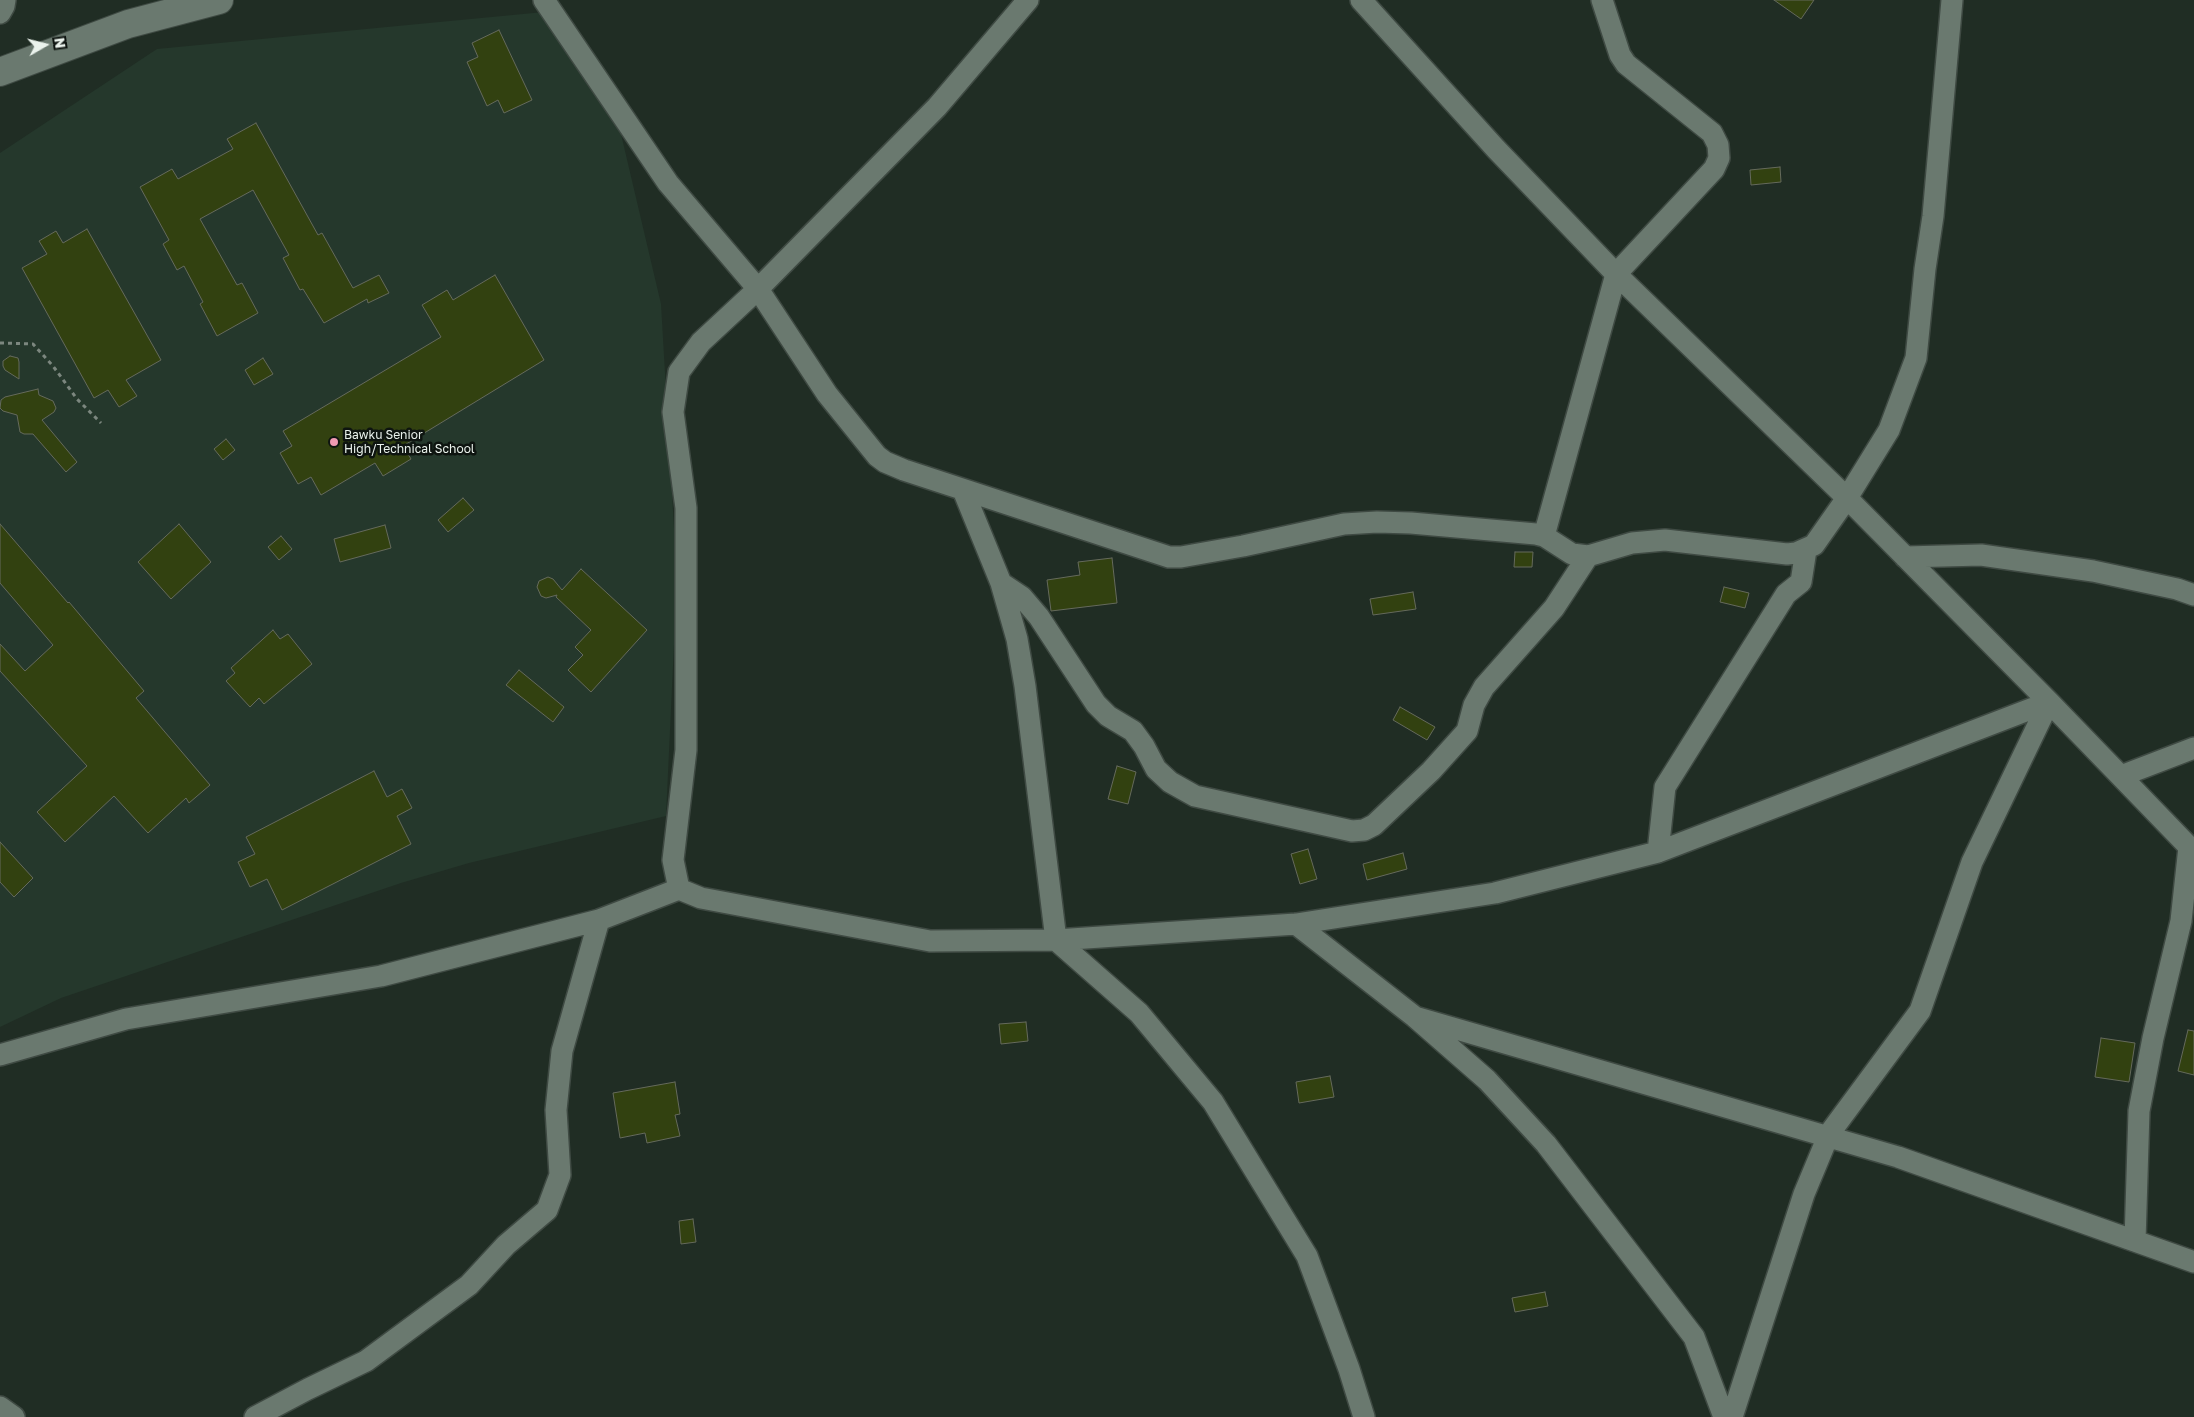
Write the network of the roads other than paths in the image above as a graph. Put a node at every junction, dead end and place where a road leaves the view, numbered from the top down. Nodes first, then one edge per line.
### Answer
1 (5, 0) edge
2 (219, 0) edge
3 (544, 0) edge
4 (1028, 0) edge
5 (1361, 0) edge
6 (1602, 0) edge
7 (1952, 0) edge
8 (0, 13) edge
9 (0, 72) edge
10 (1616, 274) junction
11 (758, 289) junction
12 (963, 490) junction
13 (1847, 498) junction
14 (1544, 536) junction
15 (1806, 550) junction
16 (1588, 556) junction
17 (1905, 557) junction
18 (1001, 583) junction
19 (2194, 595) edge
20 (2049, 702) junction
21 (2194, 748) edge
22 (2120, 776) junction
23 (2191, 850) edge
24 (1658, 852) junction
25 (679, 889) junction
26 (599, 920) junction
27 (1296, 924) junction
28 (1056, 940) junction
29 (1415, 1018) junction
30 (0, 1055) edge
31 (1829, 1136) junction
32 (2135, 1241) junction
33 (2194, 1262) edge
34 (0, 1408) edge
35 (14, 1417) edge
36 (255, 1417) edge
37 (1364, 1417) edge
38 (1724, 1417) edge
39 (1732, 1417) edge

1 - 8 street
2 - 9 street
3 - 11 street
4 - 11 street
5 - 10 street
6 - 10 street
7 - 13 street
10 - 13 street
10 - 14 street
11 - 12 street
11 - 25 street
12 - 14 street
12 - 18 street
13 - 15 street
13 - 17 street
14 - 16 street
15 - 16 street
15 - 24 street
16 - 18 street
17 - 19 street
17 - 20 street
18 - 28 street
20 - 22 street
20 - 24 street
20 - 31 street
21 - 22 street
22 - 23 street
23 - 32 street
24 - 27 street
25 - 26 street
25 - 28 street
26 - 30 street
26 - 36 street
27 - 28 street
27 - 29 street
28 - 37 street
29 - 31 street
29 - 38 street
31 - 32 street
31 - 39 street
32 - 33 street
34 - 35 street

